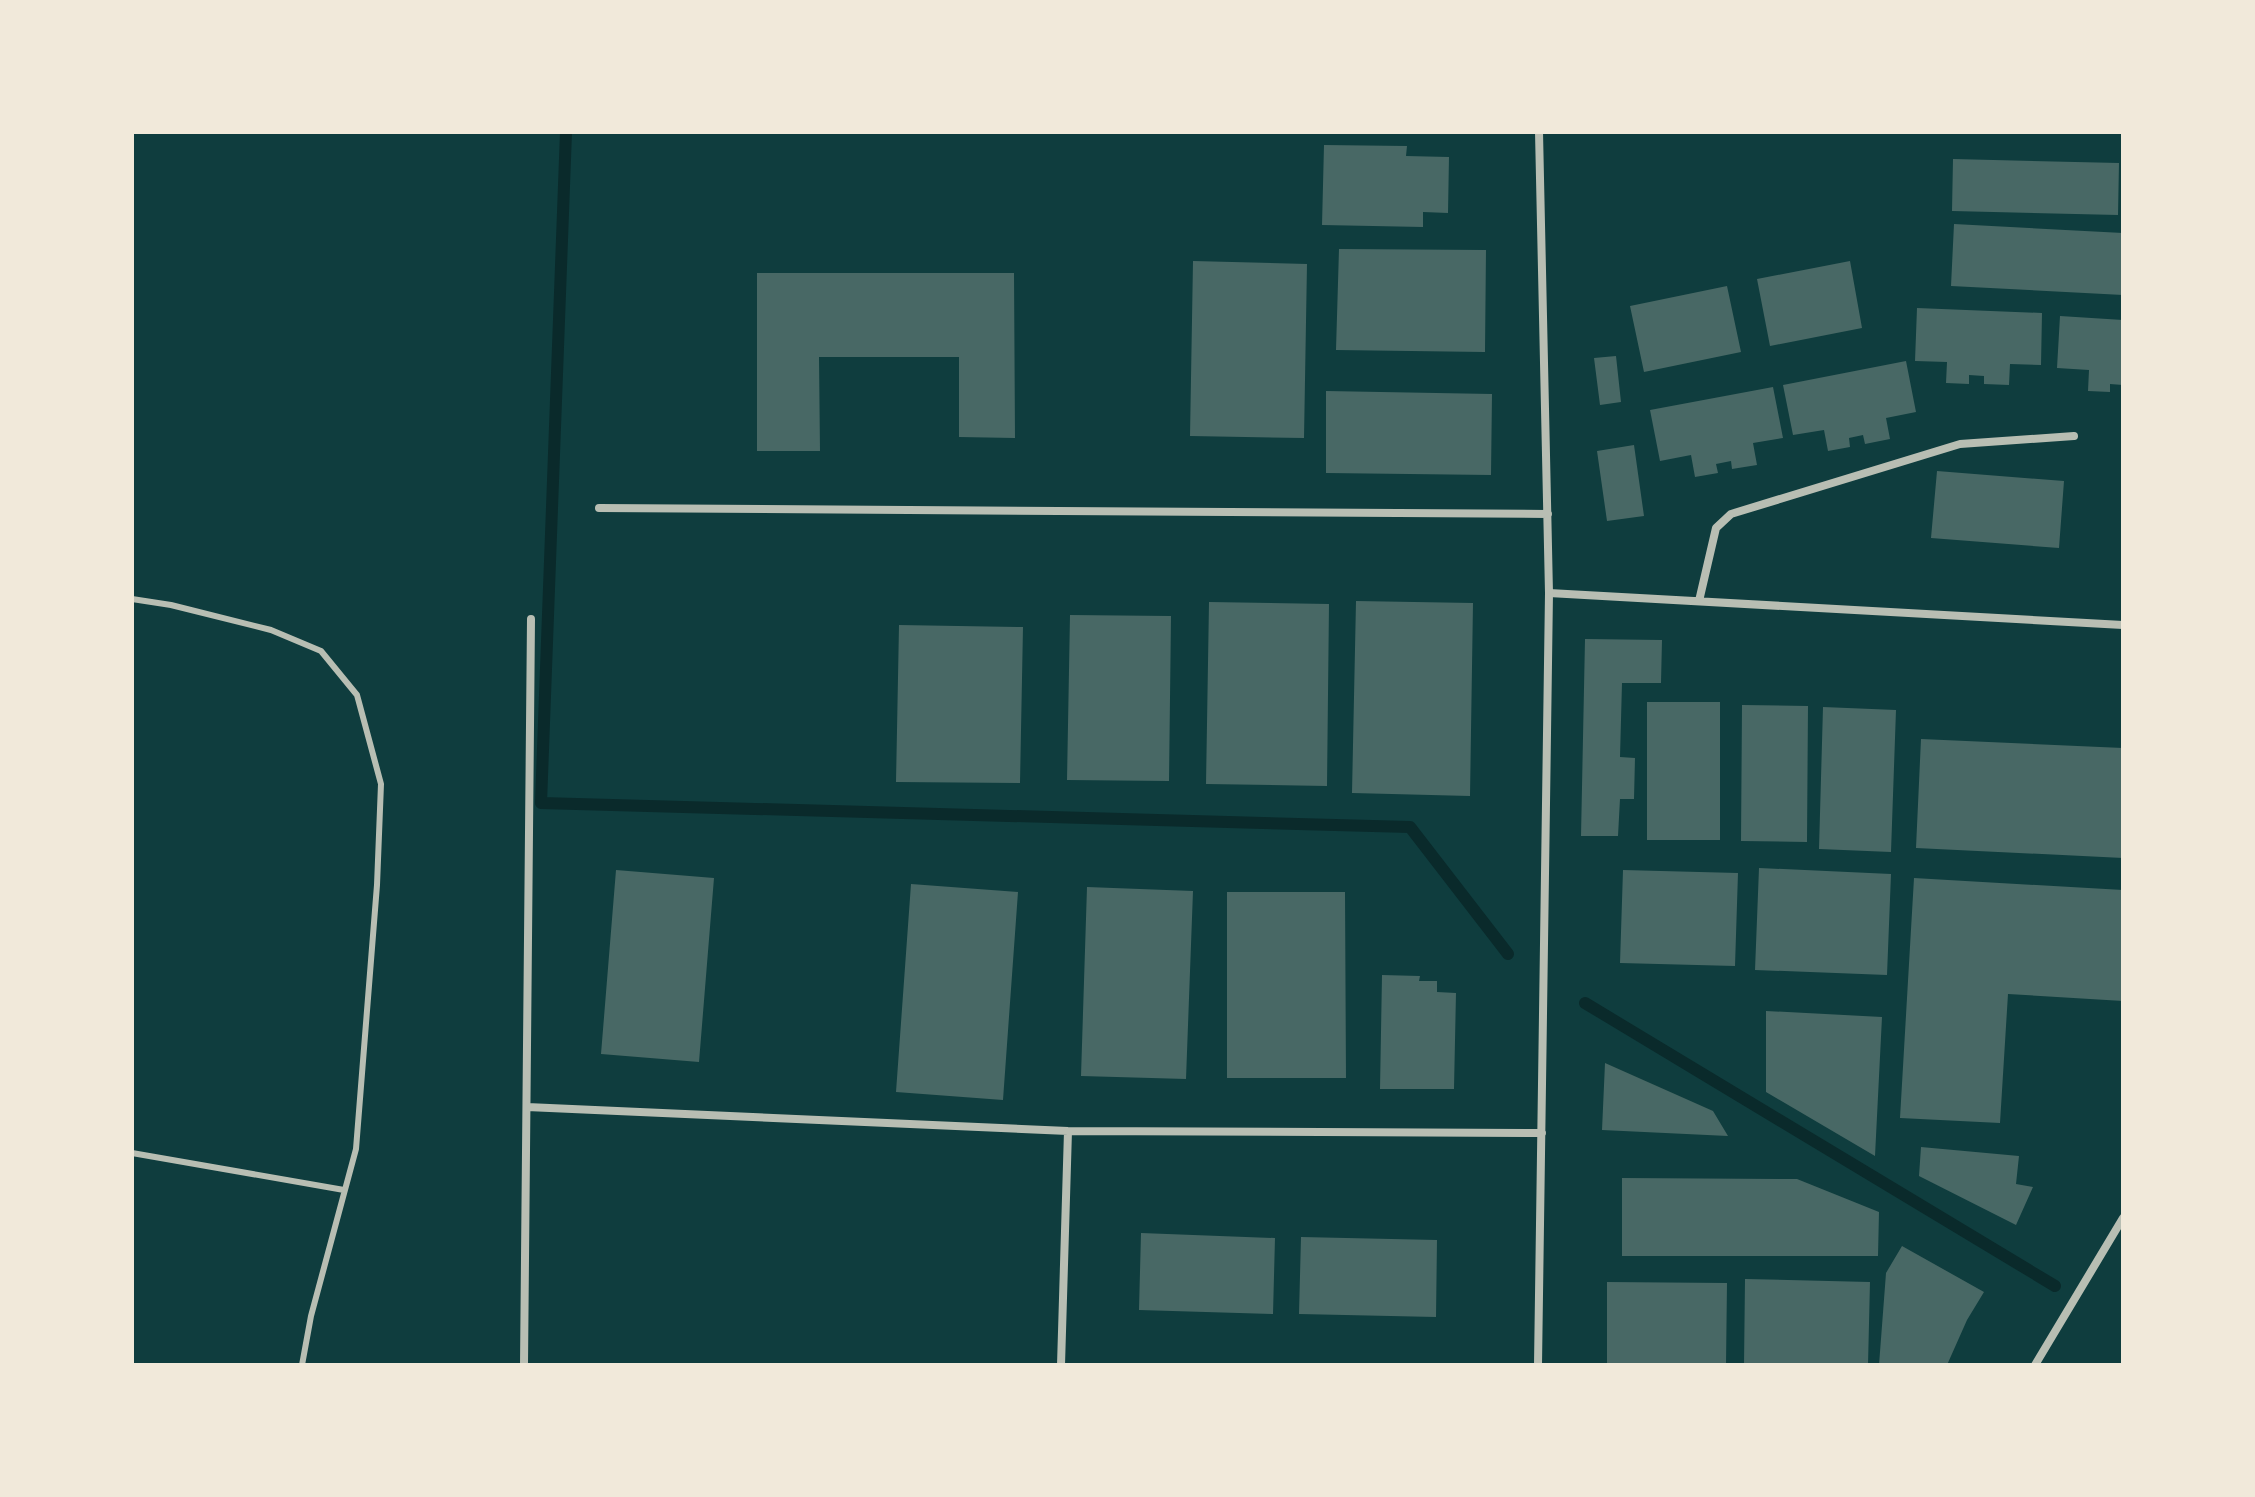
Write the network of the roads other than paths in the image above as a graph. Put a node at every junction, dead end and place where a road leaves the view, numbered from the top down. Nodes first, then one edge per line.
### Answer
1 (1539, 132) edge
2 (2074, 436) dead end
3 (599, 508) dead end
4 (1548, 514) junction
5 (1549, 593) junction
6 (132, 599) edge
7 (1699, 601) junction
8 (531, 619) dead end
9 (2123, 625) edge
10 (527, 1107) junction
11 (1068, 1131) junction
12 (1542, 1133) junction
13 (132, 1153) edge
14 (344, 1190) junction
15 (2123, 1218) edge
16 (302, 1365) edge
17 (524, 1365) edge
18 (1061, 1365) edge
19 (1538, 1365) edge
20 (2035, 1365) edge

1 - 4 street
2 - 7 street
3 - 4 street
4 - 5 street
5 - 7 street
5 - 12 street
6 - 14 lane
7 - 9 street
8 - 10 street
10 - 11 street
10 - 17 street
11 - 12 street
11 - 18 street
12 - 19 street
13 - 14 lane
14 - 16 lane
15 - 20 street

